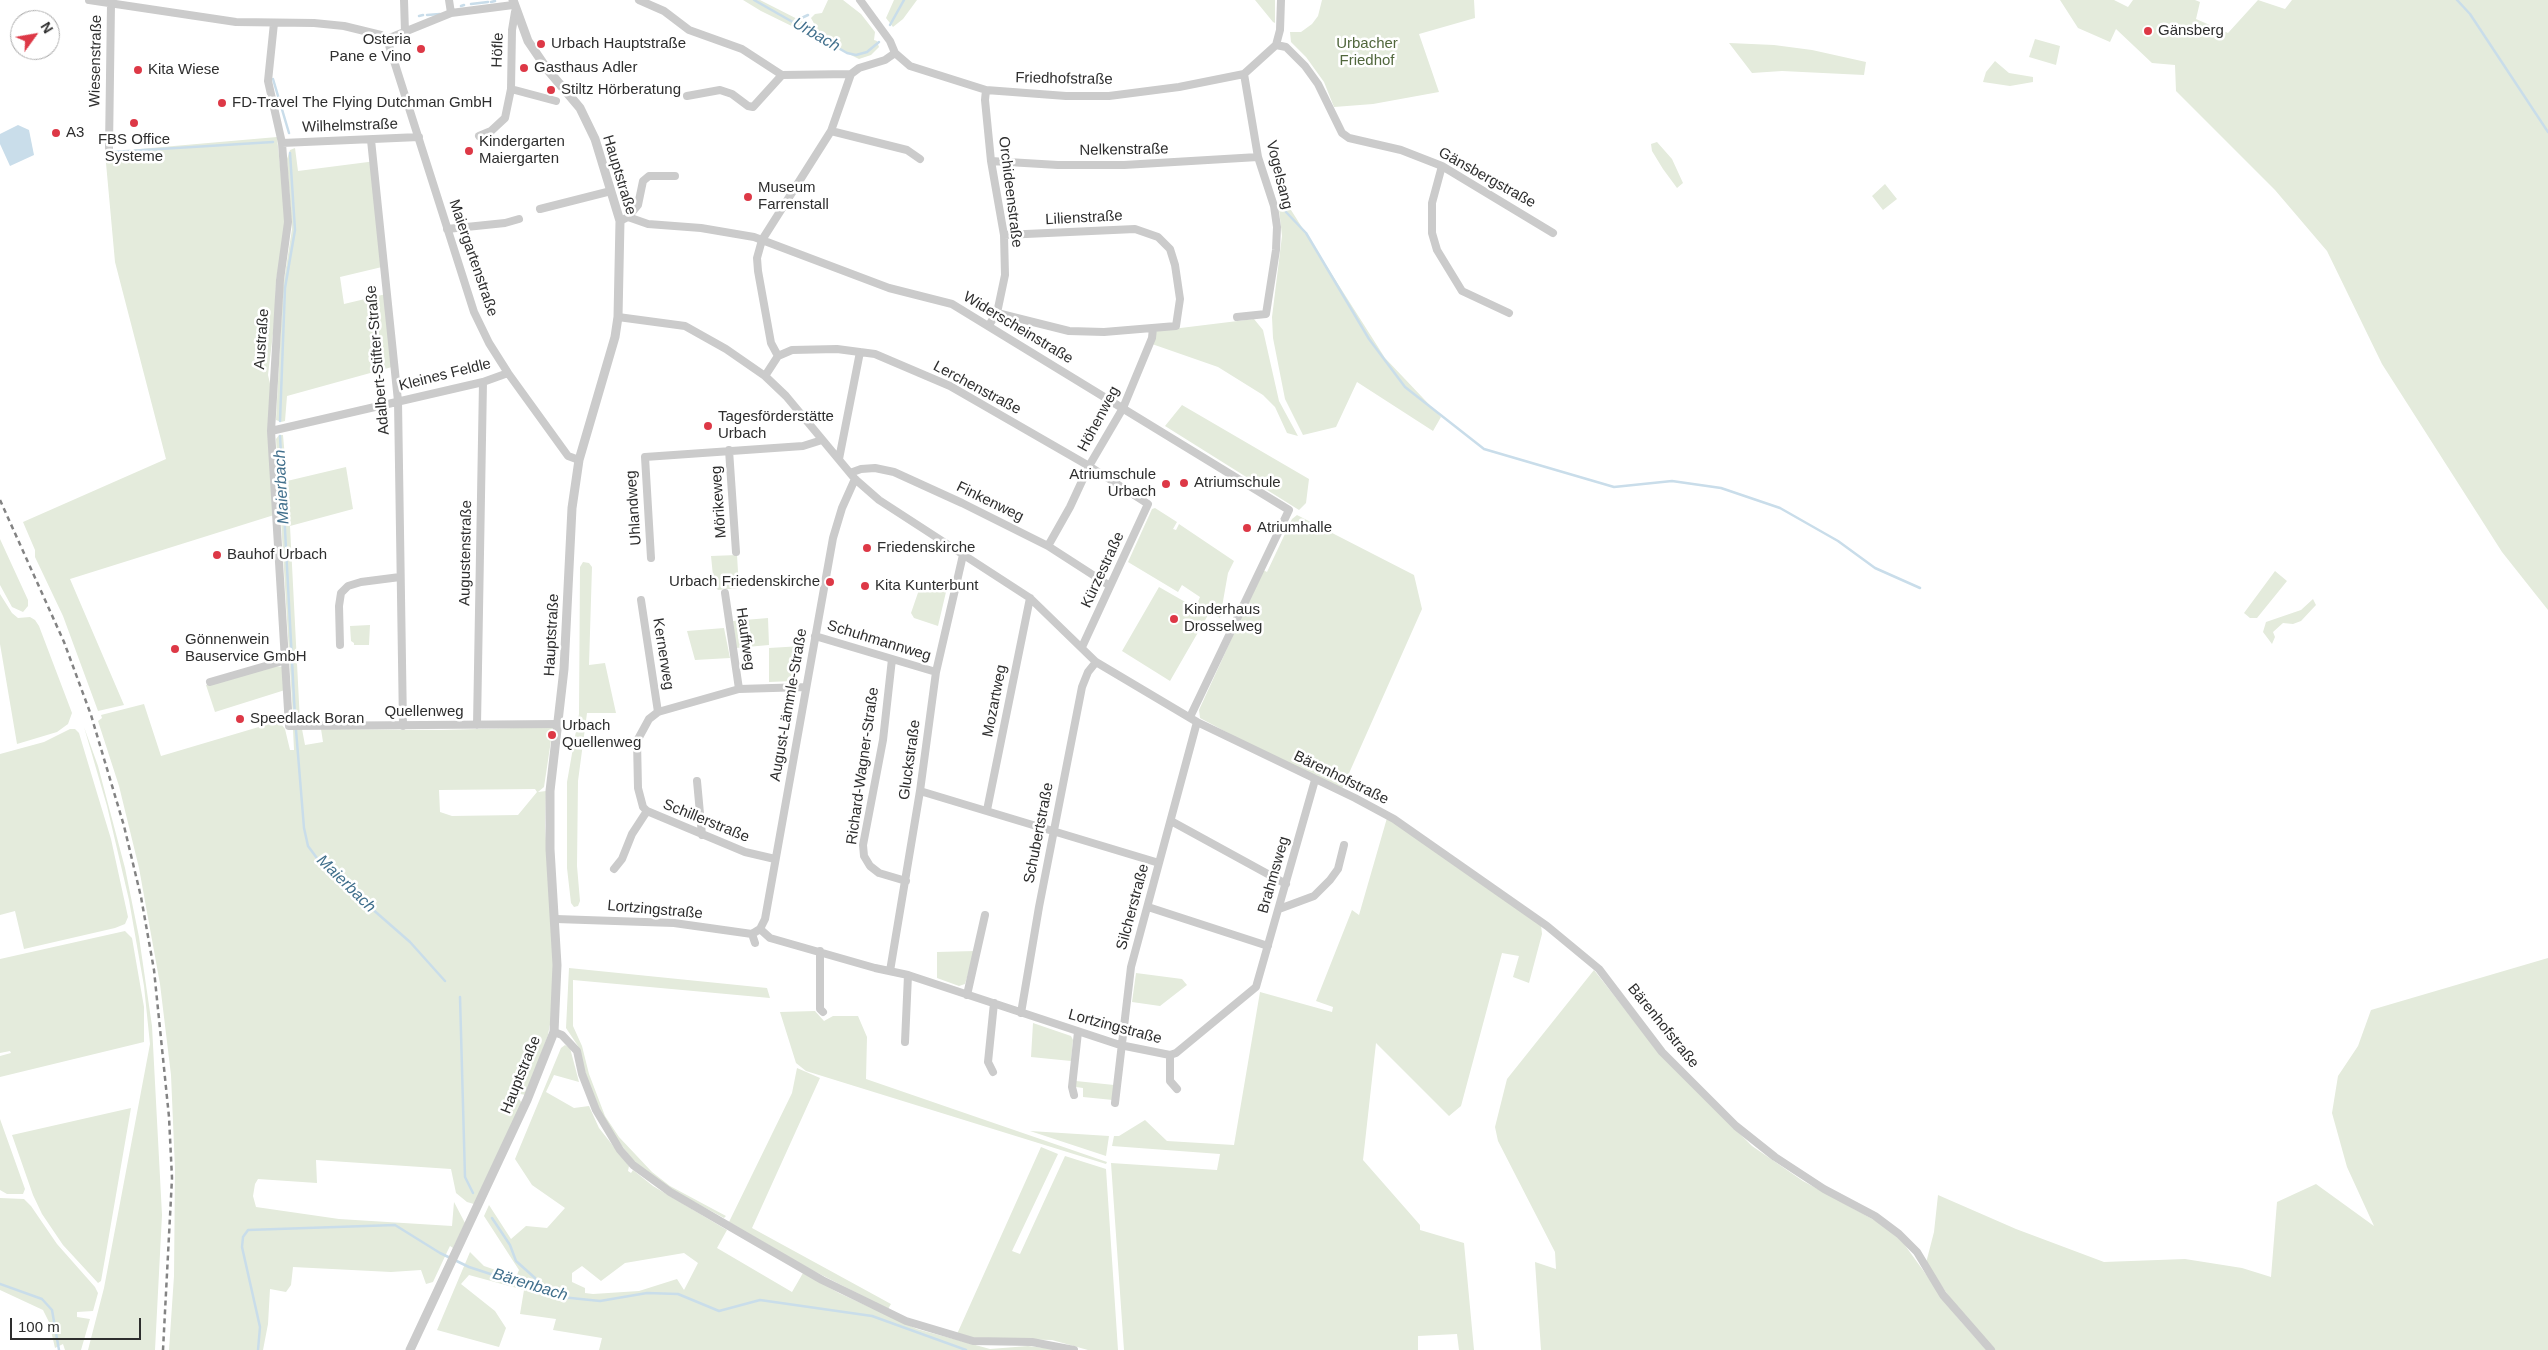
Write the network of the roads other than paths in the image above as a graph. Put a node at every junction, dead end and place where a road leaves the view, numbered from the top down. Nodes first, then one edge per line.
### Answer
1 (89, 0) edge
2 (404, 0) edge
3 (449, 0) edge
4 (639, 0) edge
5 (860, 0) edge
6 (1281, 0) edge
7 (111, 4) junction
8 (514, 6) edge
9 (451, 13) junction
10 (274, 23) junction
11 (405, 32) junction
12 (387, 39) junction
13 (1276, 46) junction
14 (895, 53) junction
15 (851, 74) junction
16 (1244, 74) junction
17 (782, 75) junction
18 (511, 90) junction
19 (986, 90) junction
20 (687, 96) dead end
21 (556, 101) dead end
22 (832, 131) junction
23 (479, 136) dead end
24 (419, 137) junction
25 (371, 140) junction
26 (282, 142) junction
27 (109, 148) dead end
28 (1258, 157) junction
29 (920, 159) dead end
30 (992, 161) junction
31 (1442, 166) junction
32 (675, 176) dead end
33 (611, 191) junction
34 (540, 209) dead end
35 (519, 218) dead end
36 (624, 219) junction
37 (448, 228) junction
38 (1553, 234) dead end
39 (1004, 236) junction
40 (762, 240) junction
41 (997, 313) junction
42 (1509, 313) dead end
43 (618, 317) junction
44 (1237, 317) dead end
45 (989, 325) junction
46 (1153, 328) junction
47 (860, 352) junction
48 (778, 356) junction
49 (508, 373) junction
50 (765, 376) junction
51 (483, 382) junction
52 (398, 400) junction
53 (1122, 408) junction
54 (271, 431) junction
55 (822, 440) junction
56 (729, 450) junction
57 (839, 459) junction
58 (579, 460) junction
59 (1089, 466) junction
60 (853, 476) junction
61 (1148, 504) joint
62 (1048, 546) junction
63 (736, 552) dead end
64 (963, 555) junction
65 (651, 558) dead end
66 (400, 578) junction
67 (1110, 586) junction
68 (725, 594) dead end
69 (1030, 598) junction
70 (641, 600) dead end
71 (815, 636) junction
72 (340, 645) dead end
73 (1082, 647) junction
74 (892, 659) junction
75 (286, 660) junction
76 (1096, 662) junction
77 (936, 672) junction
78 (210, 682) dead end
79 (806, 687) junction
80 (738, 689) junction
81 (658, 712) junction
82 (1190, 717) junction
83 (1197, 722) junction
84 (559, 724) junction
85 (289, 726) joint
86 (403, 726) junction
87 (477, 726) junction
88 (1315, 780) junction
89 (697, 781) dead end
90 (920, 791) junction
91 (987, 810) junction
92 (647, 811) junction
93 (1171, 821) junction
94 (1053, 832) junction
95 (702, 834) junction
96 (1344, 845) dead end
97 (775, 859) junction
98 (1159, 863) junction
99 (614, 869) dead end
100 (906, 881) junction
101 (1286, 884) junction
102 (1148, 907) junction
103 (1278, 909) junction
104 (985, 916) dead end
105 (556, 919) junction
106 (760, 929) junction
107 (752, 934) junction
108 (755, 943) dead end
109 (1268, 946) junction
110 (820, 951) junction
111 (890, 971) junction
112 (908, 975) junction
113 (1260, 978) joint
114 (967, 995) junction
115 (994, 1004) junction
116 (823, 1012) dead end
117 (1021, 1013) junction
118 (554, 1032) junction
119 (1078, 1032) junction
120 (905, 1042) dead end
121 (1120, 1045) junction
122 (1170, 1055) junction
123 (994, 1072) dead end
124 (1177, 1089) dead end
125 (1074, 1095) dead end
126 (1116, 1103) dead end
127 (410, 1350) edge
128 (1074, 1350) edge
129 (1990, 1350) edge

1 - 7 street
2 - 11 street
3 - 9 street
4 - 17 street
5 - 14 street, Friedhofstraße
6 - 13 street
7 - 10 street
7 - 27 street, Wiesenstraße
8 - 9 street
8 - 18 street, Höfle
8 - 33 street, Hauptstraße
9 - 11 street
10 - 12 street
10 - 26 street, Austraße
11 - 12 street
12 - 24 street, Maiergartenstraße
13 - 16 street
13 - 31 street, Gänsbergstraße
14 - 15 street
14 - 19 street, Friedhofstraße
15 - 17 street
15 - 22 street
16 - 19 street, Friedhofstraße
16 - 28 street, Vogelsang
17 - 20 street
18 - 21 street, Höfle
18 - 23 street, Höfle
19 - 30 street, Orchideenstraße
22 - 29 street
22 - 40 street
24 - 25 street, Wilhelmstraße
24 - 37 street, Maiergartenstraße
25 - 26 street, Wilhelmstraße
25 - 52 street, Adalbert-Stifter-Straße
26 - 54 street, Austraße
28 - 30 street, Nelkenstraße
28 - 44 street, Vogelsang
30 - 39 street, Orchideenstraße
31 - 38 street, Gänsbergstraße
31 - 42 street
32 - 36 street
33 - 34 street
33 - 36 street, Hauptstraße
35 - 37 street
36 - 40 street, Widerscheinstraße
36 - 43 street, Hauptstraße
37 - 49 street, Maiergartenstraße
39 - 41 street, Orchideenstraße
39 - 46 street, Lilienstraße
40 - 45 street, Widerscheinstraße
40 - 48 street
41 - 45 street, Orchideenstraße
41 - 46 street
43 - 50 street, Bärenhofstraße
43 - 58 street, Hauptstraße
45 - 53 street, Widerscheinstraße
46 - 53 street, Höhenweg
47 - 48 street, Lerchenstraße
47 - 57 street
47 - 59 street, Lerchenstraße
48 - 50 street
49 - 51 street, Kleines Feldle
49 - 58 street, Maiergartenstraße
50 - 55 street, Bärenhofstraße
51 - 52 street, Kleines Feldle
51 - 87 street, Augustenstraße
52 - 54 street, Kleines Feldle
52 - 66 street, Adalbert-Stifter-Straße
53 - 59 street, Höhenweg
53 - 82 street, Widerscheinstraße
54 - 75 street, Austraße
55 - 56 street
55 - 57 street, Bärenhofstraße
56 - 63 street, Mörikeweg
56 - 65 street, Uhlandweg
57 - 60 street, Bärenhofstraße
58 - 84 street, Hauptstraße
59 - 61 street, Lerchenstraße
59 - 62 street, Höhenweg
60 - 62 street, Finkenweg
60 - 64 street, Bärenhofstraße
60 - 71 street, August-Lämmle-Straße
61 - 67 street, Kürzestraße
62 - 67 street, Finkenweg
64 - 69 street, Bärenhofstraße
64 - 77 street, Gluckstraße
66 - 72 street
66 - 86 street, Adalbert-Stifter-Straße
67 - 73 street, Kürzestraße
68 - 80 street, Hauffweg
69 - 73 street, Bärenhofstraße
69 - 91 street, Mozartweg
70 - 81 street, Kernerweg
71 - 74 street, Schuhmannweg
71 - 79 street, August-Lämmle-Straße
73 - 76 street, Bärenhofstraße
74 - 77 street, Schuhmannweg
74 - 100 street, Richard-Wagner-Straße
75 - 78 street
75 - 85 street, Austraße
76 - 82 street, Bärenhofstraße
76 - 94 street, Schubertstraße
77 - 90 street, Gluckstraße
79 - 80 street
79 - 97 street, August-Lämmle-Straße
80 - 81 street
81 - 92 street, Schillerstraße
82 - 83 street, Bärenhofstraße
83 - 88 street, Bärenhofstraße
83 - 93 street, Silcherstraße
84 - 87 street, Quellenweg
84 - 105 street, Hauptstraße
85 - 86 street, Quellenweg
86 - 87 street, Quellenweg
88 - 101 street, Brahmsweg
88 - 129 street, Bärenhofstraße
89 - 95 street
90 - 91 street
90 - 100 street, Gluckstraße
91 - 94 street
92 - 95 street, Schillerstraße
92 - 99 street
93 - 98 street, Silcherstraße
93 - 101 street
94 - 98 street
94 - 117 street, Schubertstraße
95 - 97 street, Schillerstraße
96 - 103 street
97 - 106 street, August-Lämmle-Straße
98 - 102 street, Silcherstraße
100 - 111 street, Gluckstraße
101 - 103 street, Brahmsweg
102 - 109 street
102 - 121 street, Silcherstraße
103 - 109 street, Brahmsweg
104 - 114 street
105 - 107 street, Lortzingstraße
105 - 118 street, Hauptstraße
106 - 107 street
106 - 110 street, Lortzingstraße
107 - 108 street
109 - 113 street, Brahmsweg
110 - 111 street, Lortzingstraße
110 - 116 street
111 - 112 street, Lortzingstraße
112 - 114 street, Lortzingstraße
112 - 120 street
113 - 122 street, Lortzingstraße
114 - 115 street, Lortzingstraße
115 - 117 street, Lortzingstraße
115 - 123 street
117 - 119 street, Lortzingstraße
118 - 127 street, Hauptstraße
118 - 128 street
119 - 121 street, Lortzingstraße
119 - 125 street
121 - 122 street, Lortzingstraße
121 - 126 street, Silcherstraße
122 - 124 street

